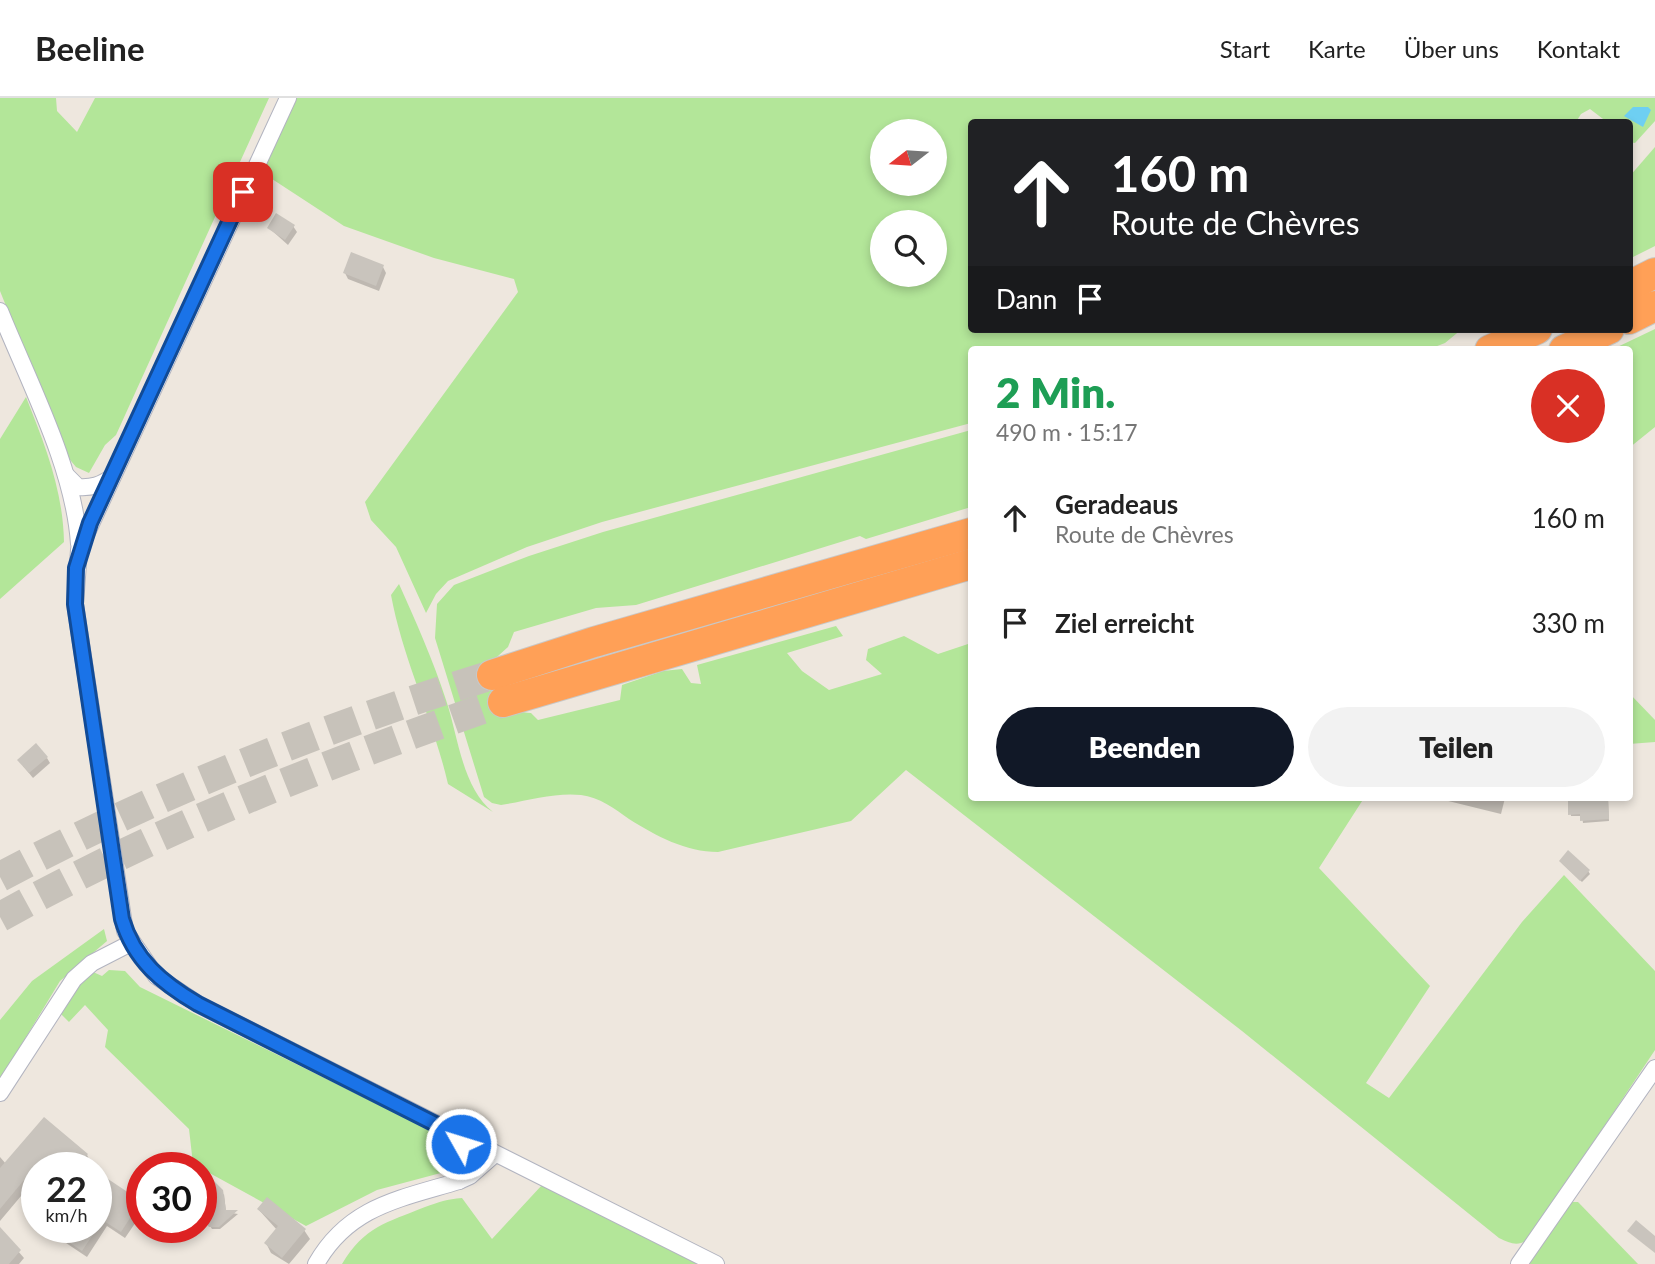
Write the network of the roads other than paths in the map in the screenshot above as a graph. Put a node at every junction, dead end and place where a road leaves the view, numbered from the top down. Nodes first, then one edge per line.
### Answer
1 (288, 98) edge
2 (1655, 273) edge
3 (1633, 284) edge
4 (1655, 306) edge
5 (0, 311) edge
6 (1633, 317) edge
7 (1529, 333) edge
8 (1600, 333) edge
9 (1499, 346) edge
10 (1573, 346) edge
11 (63, 470) junction
12 (112, 477) junction
13 (968, 534) edge
14 (79, 550) junction
15 (968, 565) edge
16 (492, 675) tunnel mouth
17 (503, 702) tunnel mouth
18 (131, 943) junction
19 (1655, 1068) edge
20 (0, 1093) edge
21 (459, 1136) junction
22 (495, 1154) junction
23 (459, 1181) junction
24 (316, 1264) edge
25 (716, 1264) edge
26 (1519, 1264) edge

1 - 12 street
2 - 3 highway
4 - 6 highway
5 - 11 street
7 - 9 highway
8 - 10 highway
11 - 12 street
11 - 14 street
12 - 14 street
13 - 16 highway
14 - 18 street
15 - 17 highway
18 - 20 street
18 - 21 street
19 - 26 street
21 - 22 street
21 - 23 street
22 - 23 street
22 - 25 street
23 - 24 street

